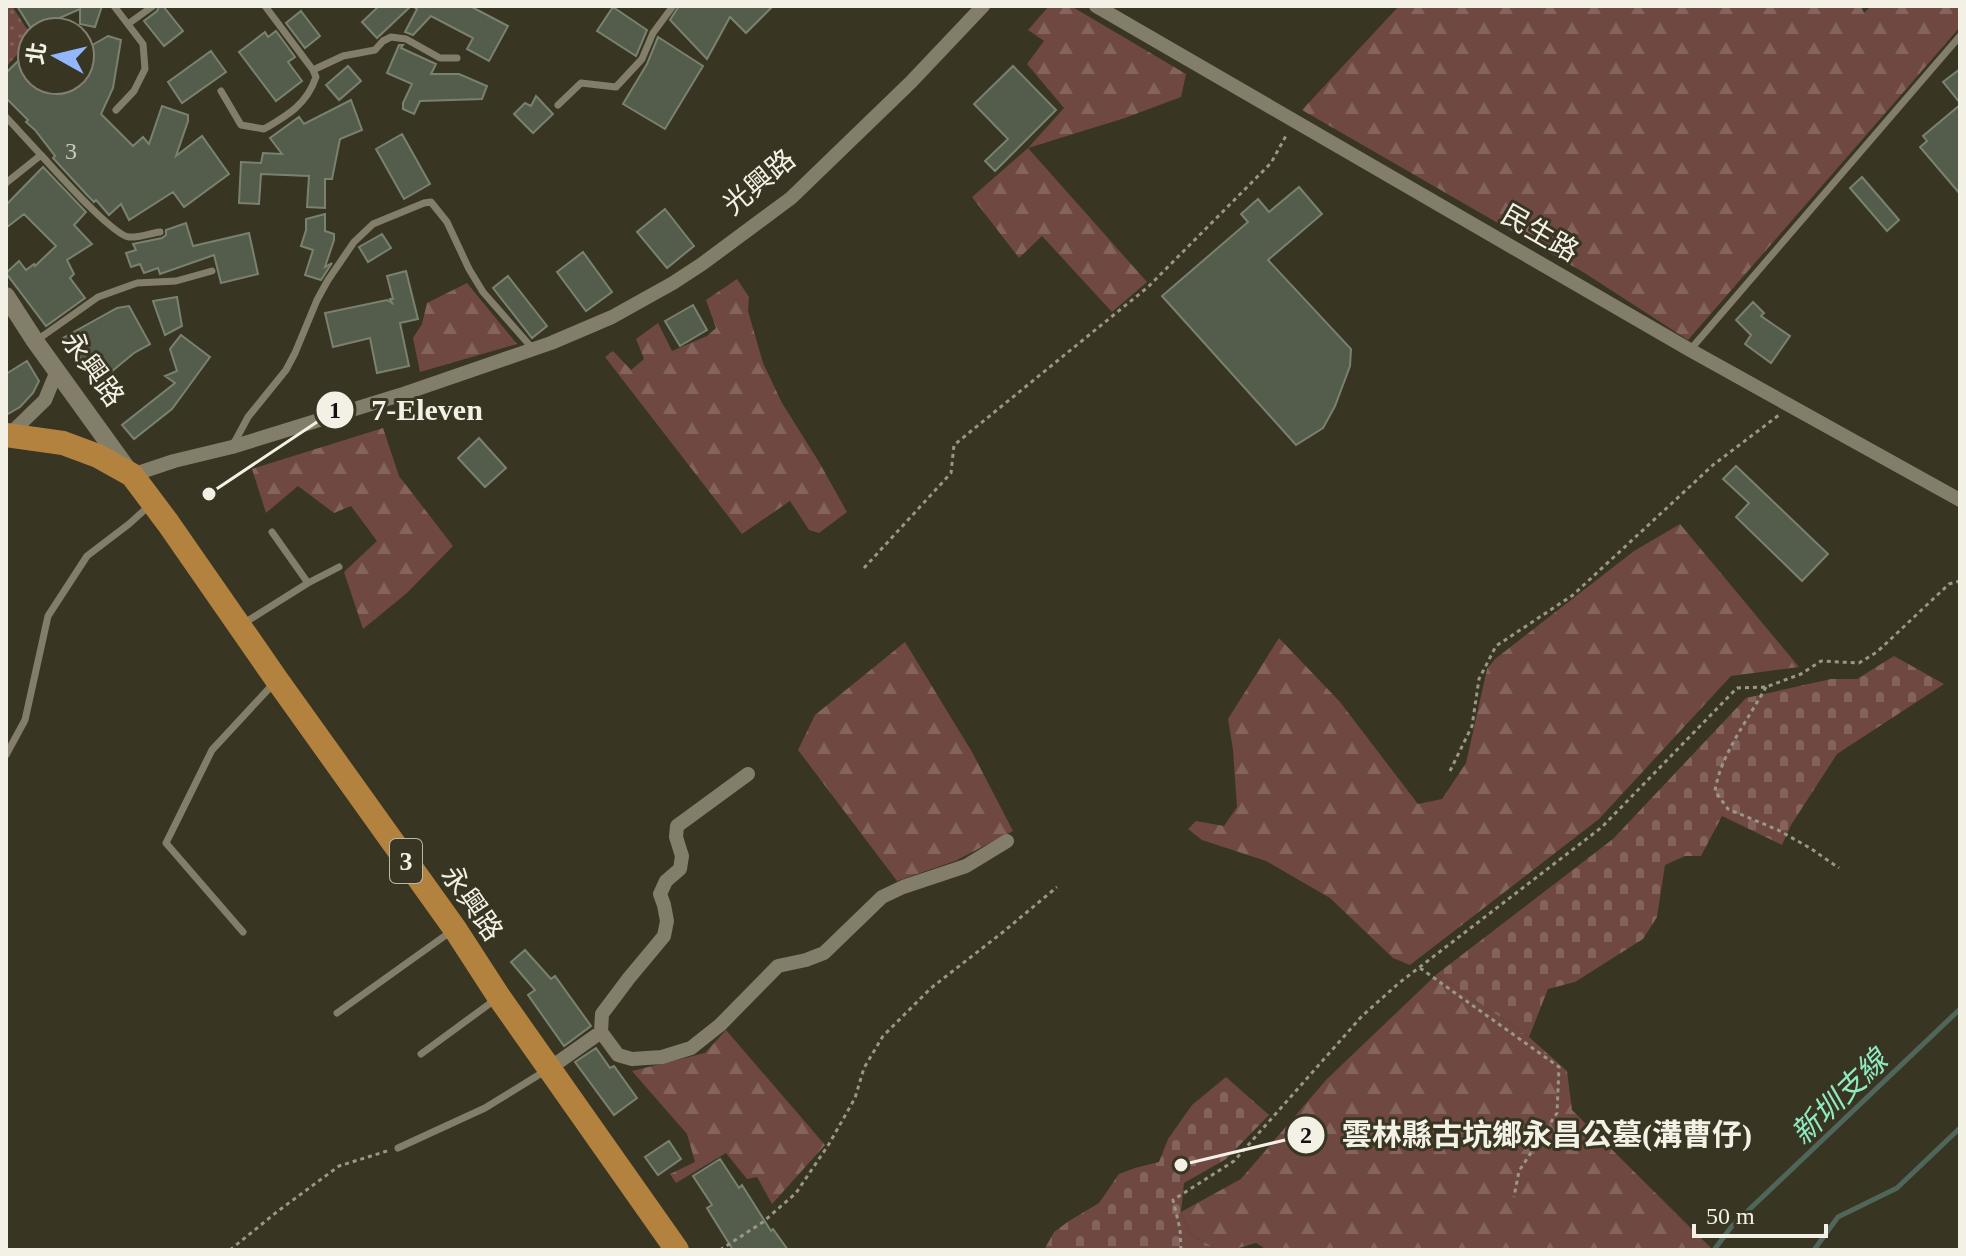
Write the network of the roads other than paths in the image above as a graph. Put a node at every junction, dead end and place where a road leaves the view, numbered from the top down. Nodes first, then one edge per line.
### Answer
1 (114, 6) edge
2 (153, 6) edge
3 (265, 6) edge
4 (673, 6) edge
5 (983, 6) edge
6 (1096, 6) edge
7 (128, 24) junction
8 (1960, 36) edge
9 (457, 58) dead end
10 (313, 70) junction
11 (221, 91) dead end
12 (558, 105) dead end
13 (116, 110) dead end
14 (6, 117) edge
15 (41, 155) junction
16 (6, 183) edge
17 (160, 232) dead end
18 (212, 271) dead end
19 (6, 296) edge
20 (35, 341) junction
21 (533, 349) junction
22 (1690, 350) junction
23 (57, 371) junction
24 (8, 435) edge
25 (232, 447) junction
26 (132, 475) junction
27 (1960, 500) edge
28 (153, 502) junction
29 (272, 532) dead end
30 (339, 567) dead end
31 (308, 583) junction
32 (239, 626) junction
33 (277, 680) junction
34 (6, 755) edge
35 (748, 774) dead end
36 (1007, 841) dead end
37 (455, 929) junction
38 (243, 932) dead end
39 (499, 997) junction
40 (337, 1013) dead end
41 (601, 1032) junction
42 (421, 1054) dead end
43 (550, 1068) junction
44 (398, 1148) road end
45 (677, 1250) edge

1 - 7 lane
2 - 7 lane
3 - 10 lane
4 - 12 lane
5 - 21 street, 光興路
6 - 22 street, 民生路
7 - 13 lane
8 - 22 lane
9 - 10 lane
10 - 11 lane
14 - 15 lane
15 - 16 lane
15 - 17 lane
18 - 20 lane
19 - 20 street, 永興路
20 - 23 street, 永興路
21 - 25 street
21 - 25 lane
22 - 27 street, 民生路
23 - 24 street
23 - 26 street, 永興路
24 - 26 main road, 3
25 - 26 street
26 - 28 main road, 永興路 / 3
28 - 32 main road, 永興路 / 3
28 - 34 lane
29 - 31 lane
30 - 31 lane
31 - 32 lane
32 - 33 main road, 永興路 / 3
33 - 37 main road, 永興路 / 3
33 - 38 lane
35 - 41 street
36 - 41 street
37 - 39 main road, 永興路 / 3
37 - 40 lane
39 - 42 lane
39 - 43 main road, 永興路 / 3
41 - 43 street
43 - 44 lane
43 - 45 main road, 永興路 / 3

